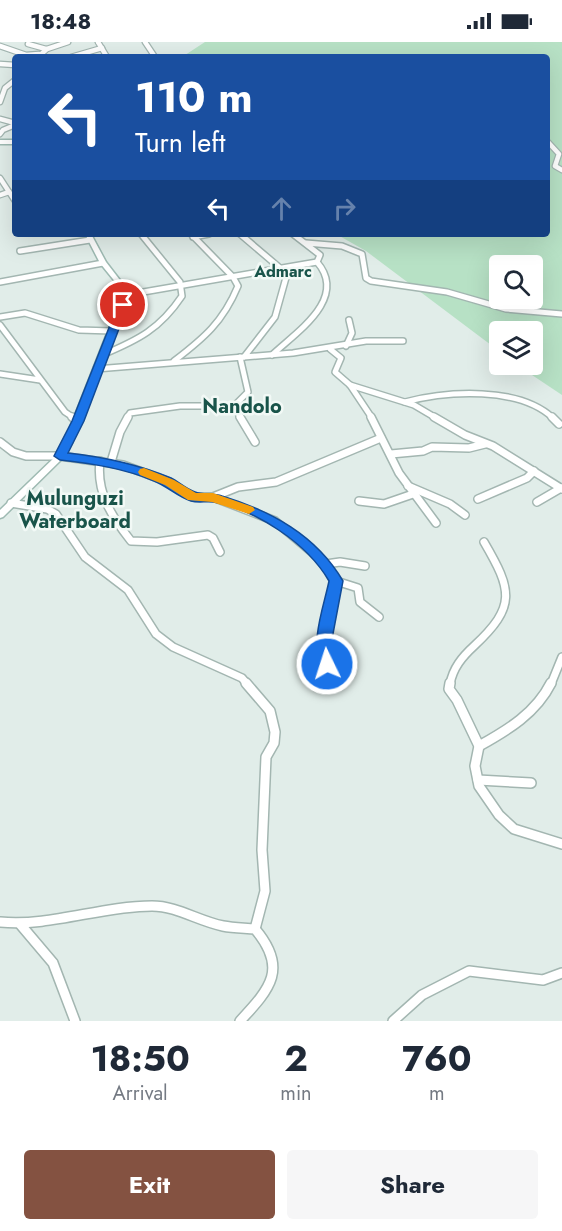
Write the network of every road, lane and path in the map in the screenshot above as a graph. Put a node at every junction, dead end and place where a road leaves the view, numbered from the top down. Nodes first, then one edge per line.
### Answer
1 (13, 42) edge
2 (33, 42) edge
3 (68, 42) edge
4 (98, 42) edge
5 (0, 46) edge
6 (7, 47) junction
7 (102, 48) junction
8 (46, 49) junction
9 (19, 54) edge
10 (40, 54) edge
11 (81, 54) edge
12 (105, 54) edge
13 (12, 82) edge
14 (0, 102) edge
15 (12, 126) edge
16 (0, 134) edge
17 (550, 144) edge
18 (562, 170) edge
19 (0, 178) edge
20 (9, 192) junction
21 (0, 195) edge
22 (12, 196) edge
23 (89, 237) edge
24 (143, 237) edge
25 (193, 237) edge
26 (243, 237) edge
27 (297, 237) edge
28 (306, 243) junction
29 (20, 251) dead end
30 (317, 262) junction
31 (103, 263) junction
32 (279, 268) junction
33 (233, 276) junction
34 (0, 282) edge
35 (182, 286) junction
36 (126, 295) junction
37 (562, 314) edge
38 (0, 317) edge
39 (350, 320) dead end
40 (0, 325) edge
41 (112, 331) junction
42 (403, 341) dead end
43 (346, 346) junction
44 (327, 348) junction
45 (102, 354) junction
46 (272, 355) junction
47 (242, 357) junction
48 (174, 362) junction
49 (96, 369) junction
50 (0, 374) edge
51 (40, 380) junction
52 (350, 385) junction
53 (405, 402) junction
54 (234, 406) junction
55 (78, 421) junction
56 (559, 424) dead end
57 (381, 438) junction
58 (0, 442) edge
59 (255, 442) dead end
60 (485, 444) junction
61 (391, 454) junction
62 (60, 456) junction
63 (100, 461) junction
64 (111, 462) junction
65 (534, 471) junction
66 (406, 485) junction
67 (562, 488) edge
68 (413, 494) junction
69 (213, 498) junction
70 (478, 499) dead end
71 (359, 501) dead end
72 (537, 502) dead end
73 (11, 503) junction
74 (0, 515) edge
75 (465, 515) dead end
76 (436, 523) dead end
77 (484, 542) dead end
78 (220, 552) dead end
79 (326, 564) junction
80 (365, 566) dead end
81 (336, 581) junction
82 (379, 616) dead end
83 (562, 657) edge
84 (327, 664) dead end
85 (479, 746) junction
86 (478, 780) junction
87 (531, 783) dead end
88 (562, 844) edge
89 (0, 922) edge
90 (20, 924) junction
91 (255, 929) junction
92 (562, 973) edge
93 (75, 1021) edge
94 (240, 1021) edge
95 (393, 1021) edge

1 - 6 street
2 - 8 street
3 - 8 street
4 - 7 street
5 - 6 street
6 - 9 street
7 - 11 street
7 - 12 street
8 - 10 street
13 - 14 street
15 - 16 street
17 - 18 street
19 - 20 street
20 - 21 street
20 - 22 street
23 - 29 street
23 - 31 street
24 - 35 street
25 - 33 street
26 - 32 street
27 - 28 street
28 - 30 street
28 - 37 street
30 - 32 street
30 - 46 street
31 - 34 street
31 - 36 street
32 - 33 street
32 - 47 street
33 - 35 street
33 - 48 street
35 - 36 street
35 - 45 street
36 - 41 street
38 - 41 street
39 - 43 street
40 - 51 street
41 - 45 street
42 - 43 street
43 - 44 street
44 - 46 street
44 - 52 street
45 - 49 street
46 - 47 street
47 - 48 street
47 - 54 street
48 - 49 street
49 - 55 street
50 - 51 street
51 - 55 street
52 - 53 street
52 - 57 street
53 - 56 street
53 - 60 street
54 - 59 street
54 - 64 street
55 - 62 street
57 - 61 street
57 - 69 street
58 - 62 street
60 - 61 street
60 - 65 street
61 - 66 street
62 - 63 street
62 - 73 street
63 - 64 street
63 - 78 street
64 - 69 street
65 - 67 street
65 - 70 street
66 - 68 street
66 - 75 street
67 - 72 street
68 - 71 street
68 - 76 street
69 - 79 street
73 - 74 street
73 - 91 street
77 - 85 street
79 - 80 street
79 - 81 street
81 - 82 street
81 - 84 street
83 - 85 street
85 - 86 street
86 - 87 street
86 - 88 street
89 - 90 street
90 - 91 street
90 - 93 street
91 - 94 street
92 - 95 street

